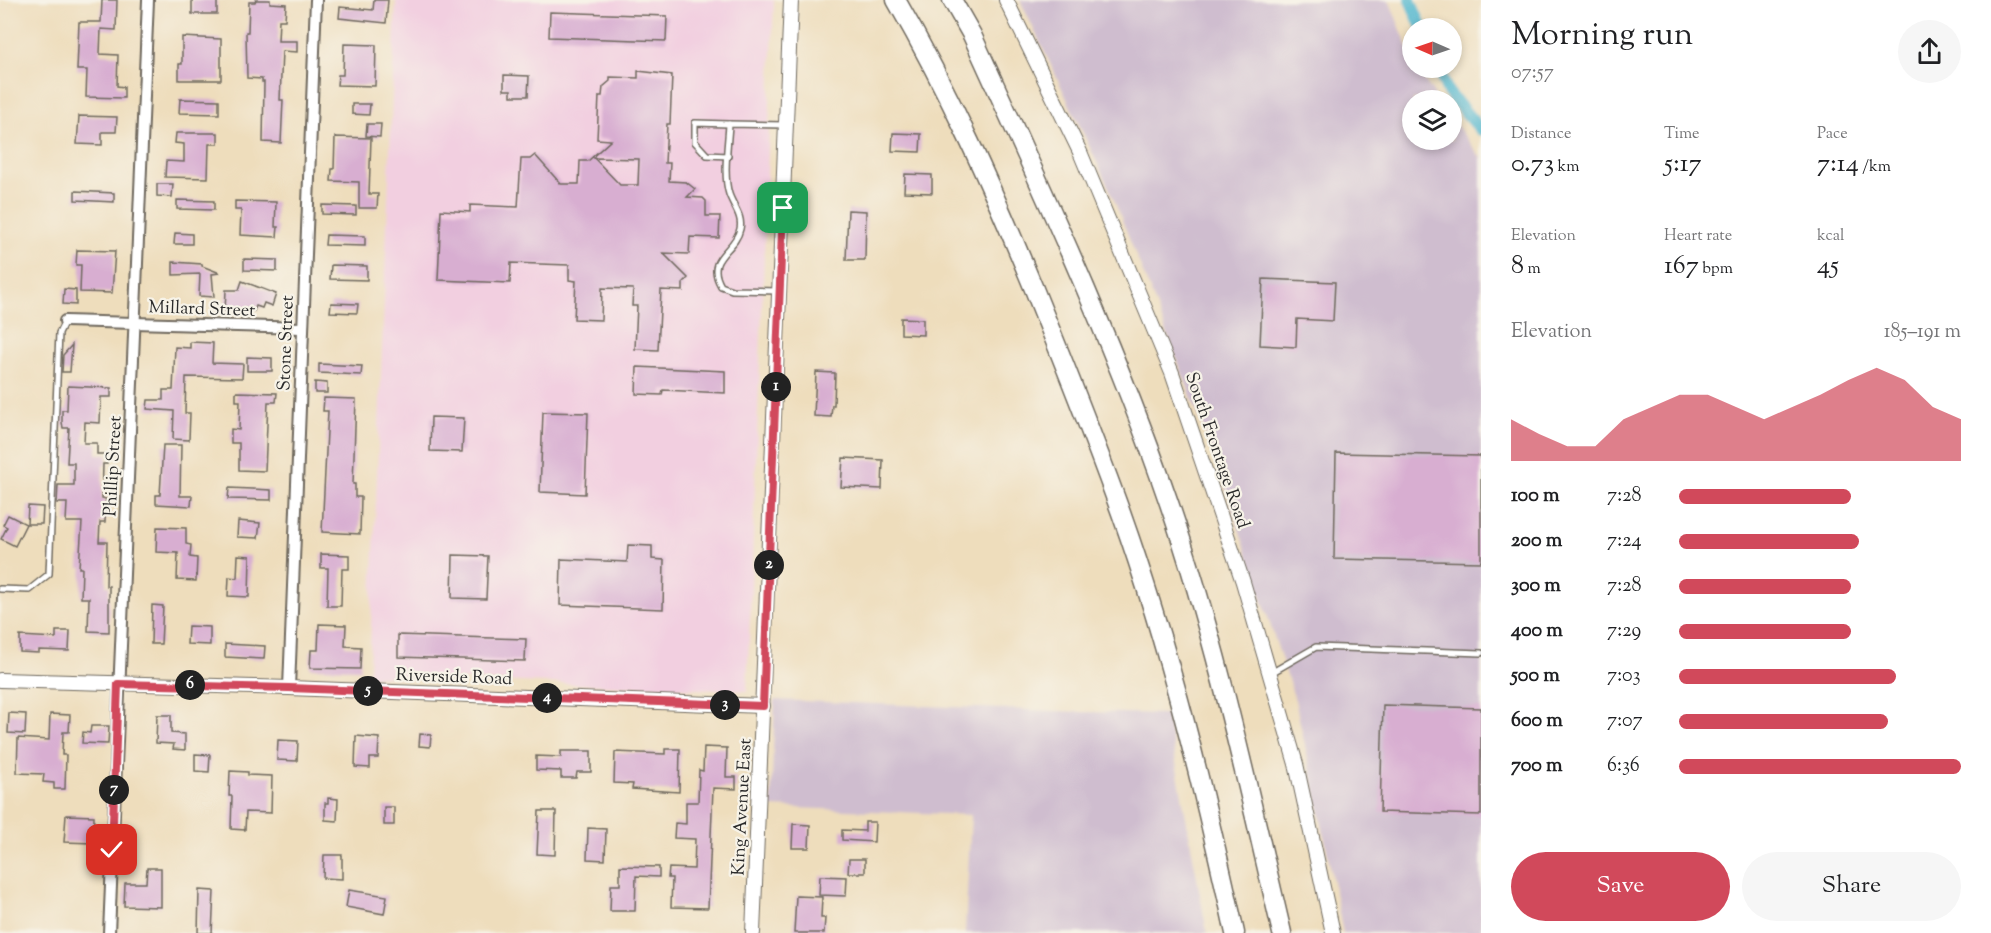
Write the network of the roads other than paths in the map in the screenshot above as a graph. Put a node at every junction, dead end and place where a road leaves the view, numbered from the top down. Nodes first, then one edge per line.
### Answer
1 (148, 0) edge
2 (316, 0) edge
3 (791, 0) edge
4 (896, 0) edge
5 (952, 0) edge
6 (1006, 0) edge
7 (729, 124) junction
8 (786, 125) junction
9 (728, 156) junction
10 (779, 292) junction
11 (65, 321) joint
12 (135, 322) junction
13 (303, 328) junction
14 (0, 589) edge
15 (1481, 653) edge
16 (1270, 674) junction
17 (0, 680) edge
18 (118, 684) junction
19 (289, 688) junction
20 (763, 706) junction
21 (109, 933) edge
22 (753, 933) edge
23 (1235, 933) edge
24 (1282, 933) edge
25 (1333, 933) edge

1 - 12 street, Phillip Street
2 - 13 street, Stone Street
3 - 8 main road, King Avenue East
4 - 23 highway
5 - 24 highway
6 - 16 main road, South Frontage Road
7 - 8 lane
7 - 9 lane
7 - 9 lane
8 - 10 main road, King Avenue East
9 - 10 lane
10 - 20 main road, King Avenue East
11 - 12 street, Millard Street
11 - 14 lane
12 - 13 street, Millard Street
12 - 18 street, Phillip Street
13 - 19 street, Stone Street
15 - 16 lane
16 - 25 main road, South Frontage Road
17 - 18 main road, Riverside Road
18 - 19 main road, Riverside Road
18 - 21 street, Phillip Street
19 - 20 main road, Riverside Road
20 - 22 main road, King Avenue East

